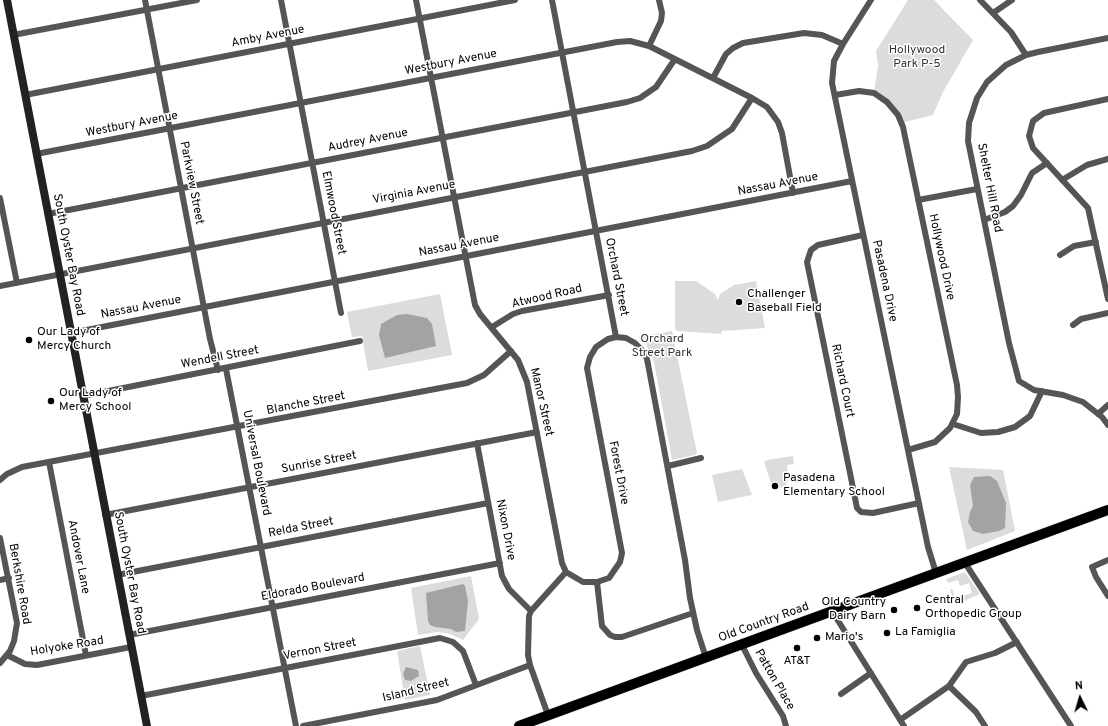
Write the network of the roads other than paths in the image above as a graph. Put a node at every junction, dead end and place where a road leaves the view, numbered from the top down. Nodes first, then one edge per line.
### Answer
1 (6, 0) edge
2 (145, 0) edge
3 (197, 0) edge
4 (280, 0) edge
5 (416, 0) edge
6 (515, 0) edge
7 (552, 0) edge
8 (659, 0) edge
9 (871, 0) edge
10 (980, 0) edge
11 (1012, 0) edge
12 (147, 10) junction
13 (993, 13) junction
14 (420, 18) junction
15 (13, 36) junction
16 (1108, 38) edge
17 (289, 44) junction
18 (842, 44) junction
19 (649, 46) junction
20 (562, 53) junction
21 (1026, 55) junction
22 (675, 59) junction
23 (158, 69) junction
24 (431, 78) junction
25 (713, 78) junction
26 (25, 95) junction
27 (835, 95) junction
28 (752, 98) junction
29 (1108, 99) edge
30 (300, 103) junction
31 (573, 112) junction
32 (170, 128) junction
33 (443, 137) junction
34 (36, 154) junction
35 (1108, 159) edge
36 (312, 163) junction
37 (1047, 163) junction
38 (585, 172) junction
39 (1062, 180) junction
40 (852, 181) junction
41 (181, 188) junction
42 (977, 189) junction
43 (794, 193) junction
44 (454, 197) junction
45 (0, 198) edge
46 (918, 200) junction
47 (48, 214) junction
48 (984, 220) junction
49 (323, 222) junction
50 (596, 231) junction
51 (864, 235) junction
52 (1096, 242) junction
53 (193, 248) junction
54 (1060, 255) dead end
55 (466, 256) junction
56 (59, 274) junction
57 (335, 282) junction
58 (17, 283) junction
59 (0, 286) edge
60 (609, 295) junction
61 (1108, 299) edge
62 (204, 307) junction
63 (341, 313) dead end
64 (1108, 313) edge
65 (1073, 326) dead end
66 (492, 328) junction
67 (71, 333) junction
68 (616, 337) junction
69 (360, 341) dead end
70 (511, 351) junction
71 (226, 369) junction
72 (218, 370) junction
73 (1042, 391) junction
74 (83, 396) junction
75 (1108, 405) edge
76 (1098, 414) junction
77 (953, 424) junction
78 (1108, 425) edge
79 (238, 428) junction
80 (537, 432) junction
81 (477, 443) junction
82 (908, 450) junction
83 (94, 454) junction
84 (701, 458) dead end
85 (49, 462) junction
86 (668, 466) junction
87 (0, 480) edge
88 (250, 487) junction
89 (488, 503) junction
90 (919, 503) junction
91 (1108, 510) edge
92 (106, 515) junction
93 (0, 538) edge
94 (261, 547) junction
95 (1108, 560) edge
96 (500, 563) junction
97 (965, 563) junction
98 (566, 572) junction
99 (936, 573) junction
100 (117, 575) junction
101 (9, 578) junction
102 (0, 580) edge
103 (597, 582) junction
104 (1108, 596) edge
105 (273, 607) junction
106 (531, 611) junction
107 (832, 612) junction
108 (693, 613) junction
109 (130, 635) junction
110 (1017, 642) junction
111 (742, 645) junction
112 (132, 647) junction
113 (7, 655) junction
114 (86, 655) junction
115 (706, 658) junction
116 (0, 663) edge
117 (530, 665) junction
118 (285, 668) junction
119 (871, 673) junction
120 (476, 685) junction
121 (949, 686) junction
122 (841, 694) dead end
123 (141, 696) junction
124 (548, 715) junction
125 (900, 720) junction
126 (147, 726) edge
127 (296, 726) edge
128 (303, 726) edge
129 (519, 726) edge
130 (786, 726) edge
131 (904, 726) edge
132 (985, 726) edge
133 (1071, 726) edge

1 - 15 main road, South Oyster Bay Road
2 - 12 street, Parkview Street
3 - 12 street
4 - 17 street, Elmwood Street
5 - 14 street, Manor Street
6 - 14 street, Amby Avenue
7 - 20 street, Orchard Street
8 - 19 street
9 - 18 street, Pasadena Drive
10 - 13 street
11 - 13 street
12 - 15 street
12 - 23 street, Parkview Street
13 - 21 street
14 - 17 street, Amby Avenue
14 - 24 street, Manor Street
15 - 26 main road, South Oyster Bay Road
16 - 21 street, Shelter Hill Road
17 - 23 street, Amby Avenue
17 - 30 street, Elmwood Street
18 - 25 street
18 - 27 street, Pasadena Drive
19 - 20 street, Westbury Avenue
19 - 22 street, Westbury Avenue
20 - 24 street, Westbury Avenue
20 - 31 street, Orchard Street
21 - 42 street, Shelter Hill Road
22 - 25 street, Westbury Avenue
22 - 31 street, Audrey Avenue
23 - 26 street, Amby Avenue
23 - 32 street, Parkview Street
24 - 30 street, Westbury Avenue
24 - 33 street, Manor Street
25 - 28 street, Westbury Avenue
26 - 34 main road, South Oyster Bay Road
27 - 40 street, Pasadena Drive
27 - 46 street, Hollywood Drive
28 - 38 street, Virginia Avenue
28 - 43 street, Westbury Avenue
29 - 37 street
30 - 32 street, Westbury Avenue
30 - 36 street, Elmwood Street
31 - 33 street, Audrey Avenue
31 - 38 street, Orchard Street
32 - 34 street, Westbury Avenue
32 - 41 street, Parkview Street
33 - 36 street, Audrey Avenue
33 - 44 street, Manor Street
34 - 47 main road, South Oyster Bay Road
35 - 39 street
36 - 41 street, Audrey Avenue
36 - 49 street, Elmwood Street
37 - 39 street
37 - 48 street
38 - 44 street, Virginia Avenue
38 - 50 street, Orchard Street
39 - 52 street
40 - 43 street, Nassau Avenue
40 - 51 street, Pasadena Drive
41 - 47 street, Audrey Avenue
41 - 53 street, Parkview Street
42 - 46 street
42 - 48 street, Shelter Hill Road
43 - 50 street, Nassau Avenue
44 - 49 street, Virginia Avenue
44 - 55 street, Manor Street
45 - 58 street
46 - 77 street, Hollywood Drive
47 - 56 main road, South Oyster Bay Road
48 - 73 street, Shelter Hill Road
49 - 53 street, Virginia Avenue
49 - 57 street, Elmwood Street
50 - 55 street, Nassau Avenue
50 - 60 street, Orchard Street
51 - 82 street, Pasadena Drive
51 - 90 street, Richard Court
52 - 54 street
52 - 61 street
53 - 56 street, Virginia Avenue
53 - 62 street, Parkview Street
55 - 57 street, Nassau Avenue
55 - 66 street, Manor Street
56 - 58 street, Virginia Avenue
56 - 67 main road, South Oyster Bay Road
57 - 62 street, Nassau Avenue
57 - 63 street, Elmwood Street
58 - 59 street, Virginia Avenue
60 - 66 street, Atwood Road
60 - 68 street, Orchard Street
62 - 67 street, Nassau Avenue
62 - 72 street, Parkview Street
64 - 65 street
66 - 70 street, Manor Street
67 - 74 main road, South Oyster Bay Road
68 - 86 street
68 - 103 street, Forest Drive
69 - 71 street, Wendell Street
70 - 79 street, Blanche Street
70 - 80 street, Manor Street
71 - 72 street, Wendell Street
71 - 79 street, Universal Boulevard
72 - 74 street, Wendell Street
73 - 76 street, Shelter Hill Road
73 - 77 street
74 - 83 main road, South Oyster Bay Road
75 - 76 street
76 - 78 street, Shelter Hill Road
77 - 82 street
79 - 83 street, Blanche Street
79 - 88 street, Universal Boulevard
80 - 81 street, Sunrise Street
80 - 98 street, Manor Street
81 - 88 street, Sunrise Street
81 - 89 street, Nixon Drive
82 - 90 street, Pasadena Drive
83 - 85 street, Blanche Street
83 - 92 main road, South Oyster Bay Road
84 - 86 street
85 - 87 street, Blanche Street
85 - 114 street, Andover Lane
86 - 108 street
88 - 92 street, Sunrise Street
88 - 94 street, Universal Boulevard
89 - 94 street, Relda Street
89 - 96 street, Nixon Drive
90 - 99 street, Pasadena Drive
91 - 97 main road, Old Country Road
92 - 100 main road, South Oyster Bay Road
93 - 101 street, Berkshire Road
94 - 100 street, Relda Street
94 - 105 street, Universal Boulevard
95 - 104 street
96 - 105 street, Eldorado Boulevard
96 - 106 street, Nixon Drive
97 - 99 main road, Old Country Road
97 - 110 street
98 - 103 street
98 - 106 street
99 - 107 main road, Old Country Road
100 - 109 main road, South Oyster Bay Road
101 - 102 street
101 - 113 street, Berkshire Road
103 - 108 street
105 - 109 street, Eldorado Boulevard
105 - 118 street, Universal Boulevard
106 - 117 street
107 - 111 main road, Old Country Road
107 - 119 street
108 - 115 street
109 - 112 main road, South Oyster Bay Road
110 - 121 street
110 - 133 street
111 - 115 main road, Old Country Road
111 - 130 street, Patton Place
112 - 114 street, Holyoke Road
112 - 123 main road, South Oyster Bay Road
113 - 114 street, Holyoke Road
113 - 116 street, Berkshire Road
115 - 124 main road, Old Country Road
117 - 120 street, Island Street
117 - 124 street
118 - 120 street, Vernon Street
118 - 123 street, Vernon Street
118 - 127 street, Universal Boulevard
119 - 122 street
119 - 125 street
120 - 128 street, Island Street
121 - 125 street
121 - 132 street
123 - 126 main road, South Oyster Bay Road
124 - 129 main road, Old Country Road
125 - 131 street

